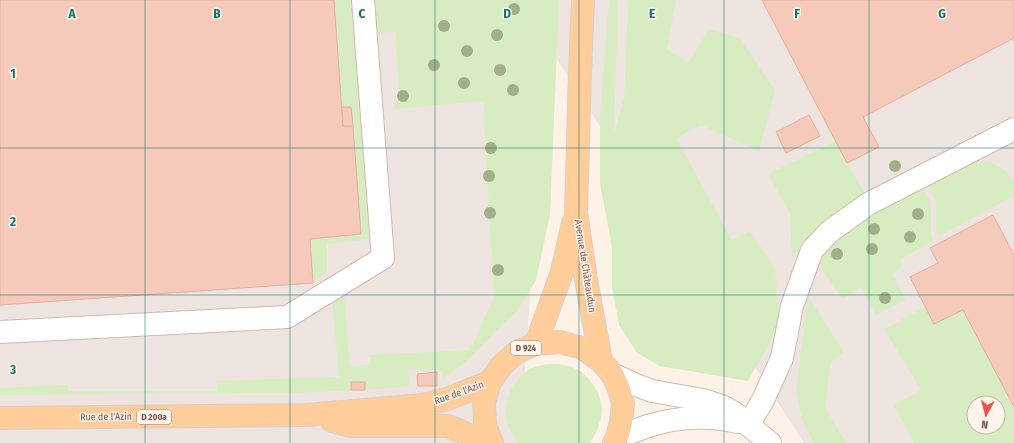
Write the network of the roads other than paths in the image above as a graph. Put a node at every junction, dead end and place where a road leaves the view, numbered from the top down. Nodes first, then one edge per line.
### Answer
1 (363, 0) edge
2 (583, 0) edge
3 (1014, 129) edge
4 (576, 212) junction
5 (0, 332) edge
6 (536, 344) junction
7 (606, 368) junction
8 (490, 382) junction
9 (307, 415) junction
10 (0, 418) edge
11 (748, 425) junction
12 (615, 440) edge
13 (488, 443) edge
14 (492, 443) edge
15 (770, 443) edge

1 - 5 street
2 - 4 main road, D 924
3 - 11 street
4 - 6 main road, Avenue de Châteaudun / D 924
4 - 7 main road, Avenue de Châteaudun / D 924
6 - 7 main road, D 924
6 - 8 main road, D 924
7 - 11 street
7 - 12 main road, D 924
8 - 9 main road, Rue de l'Azin / D 200a
8 - 14 main road, D 924
9 - 10 main road, Rue de l'Azin / D 200a
9 - 13 main road, Rue de l'Azin / D 200a
11 - 12 street
11 - 15 street

